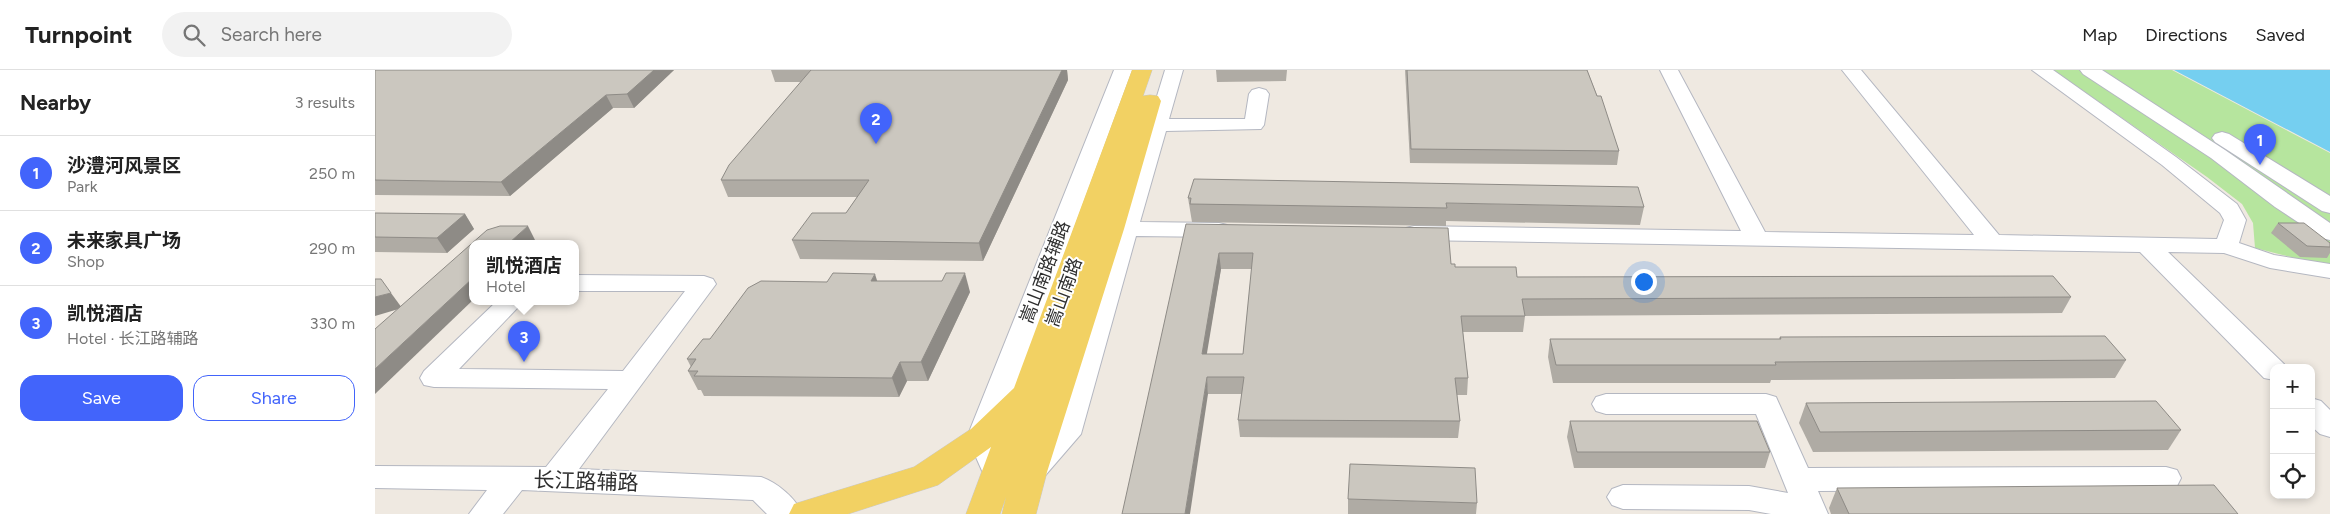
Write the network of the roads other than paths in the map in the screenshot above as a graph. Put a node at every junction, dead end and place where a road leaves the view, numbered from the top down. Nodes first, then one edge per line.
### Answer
1 (1123, 70) edge
2 (1142, 70) edge
3 (1160, 70) edge
4 (1174, 70) edge
5 (1669, 70) edge
6 (1851, 70) edge
7 (2041, 70) edge
8 (2089, 70) edge
9 (2114, 70) edge
10 (1259, 94) dead end
11 (1142, 125) junction
12 (2330, 206) edge
13 (1109, 229) junction
14 (1238, 231) edge
15 (1398, 233) edge
16 (2330, 233) edge
17 (1757, 239) junction
18 (1992, 242) junction
19 (2146, 244) junction
20 (2226, 246) junction
21 (1074, 266) junction
22 (2330, 271) edge
23 (1041, 282) junction
24 (579, 284) edge
25 (507, 305) edge
26 (2270, 367) edge
27 (631, 380) junction
28 (1028, 392) junction
29 (1606, 404) dead end
30 (2312, 409) edge
31 (2330, 427) edge
32 (982, 436) junction
33 (998, 474) junction
34 (375, 477) edge
35 (514, 478) junction
36 (2166, 478) dead end
37 (554, 479) junction
38 (1799, 480) junction
39 (1623, 497) dead end
40 (1811, 512) edge
41 (485, 514) edge
42 (787, 514) edge
43 (806, 514) edge
44 (983, 514) edge
45 (1019, 514) edge

1 - 23 street, 嵩山南路辅路
2 - 11 main road, 嵩山南路
3 - 11 main road, 嵩山南路
4 - 11 street
5 - 17 street
6 - 18 street
7 - 20 street
8 - 16 street
9 - 12 street
10 - 11 street
11 - 13 main road, 嵩山南路
11 - 13 street
13 - 14 street
13 - 21 main road, 嵩山南路
13 - 45 main road, 嵩山南路
15 - 17 street
17 - 18 street
18 - 19 street
19 - 20 street
19 - 26 street
20 - 22 street
21 - 23 street
21 - 28 main road, 嵩山南路
23 - 32 street, 嵩山南路辅路
24 - 27 street
25 - 27 street
27 - 37 street
28 - 32 main road
28 - 33 main road, 嵩山南路
29 - 38 street
30 - 31 street
32 - 33 street
32 - 43 main road
33 - 44 main road, 嵩山南路
34 - 35 street, 长江路辅路
35 - 37 street, 长江路辅路
35 - 41 street
36 - 38 street
37 - 42 street, 长江路辅路
38 - 40 street
39 - 40 street

